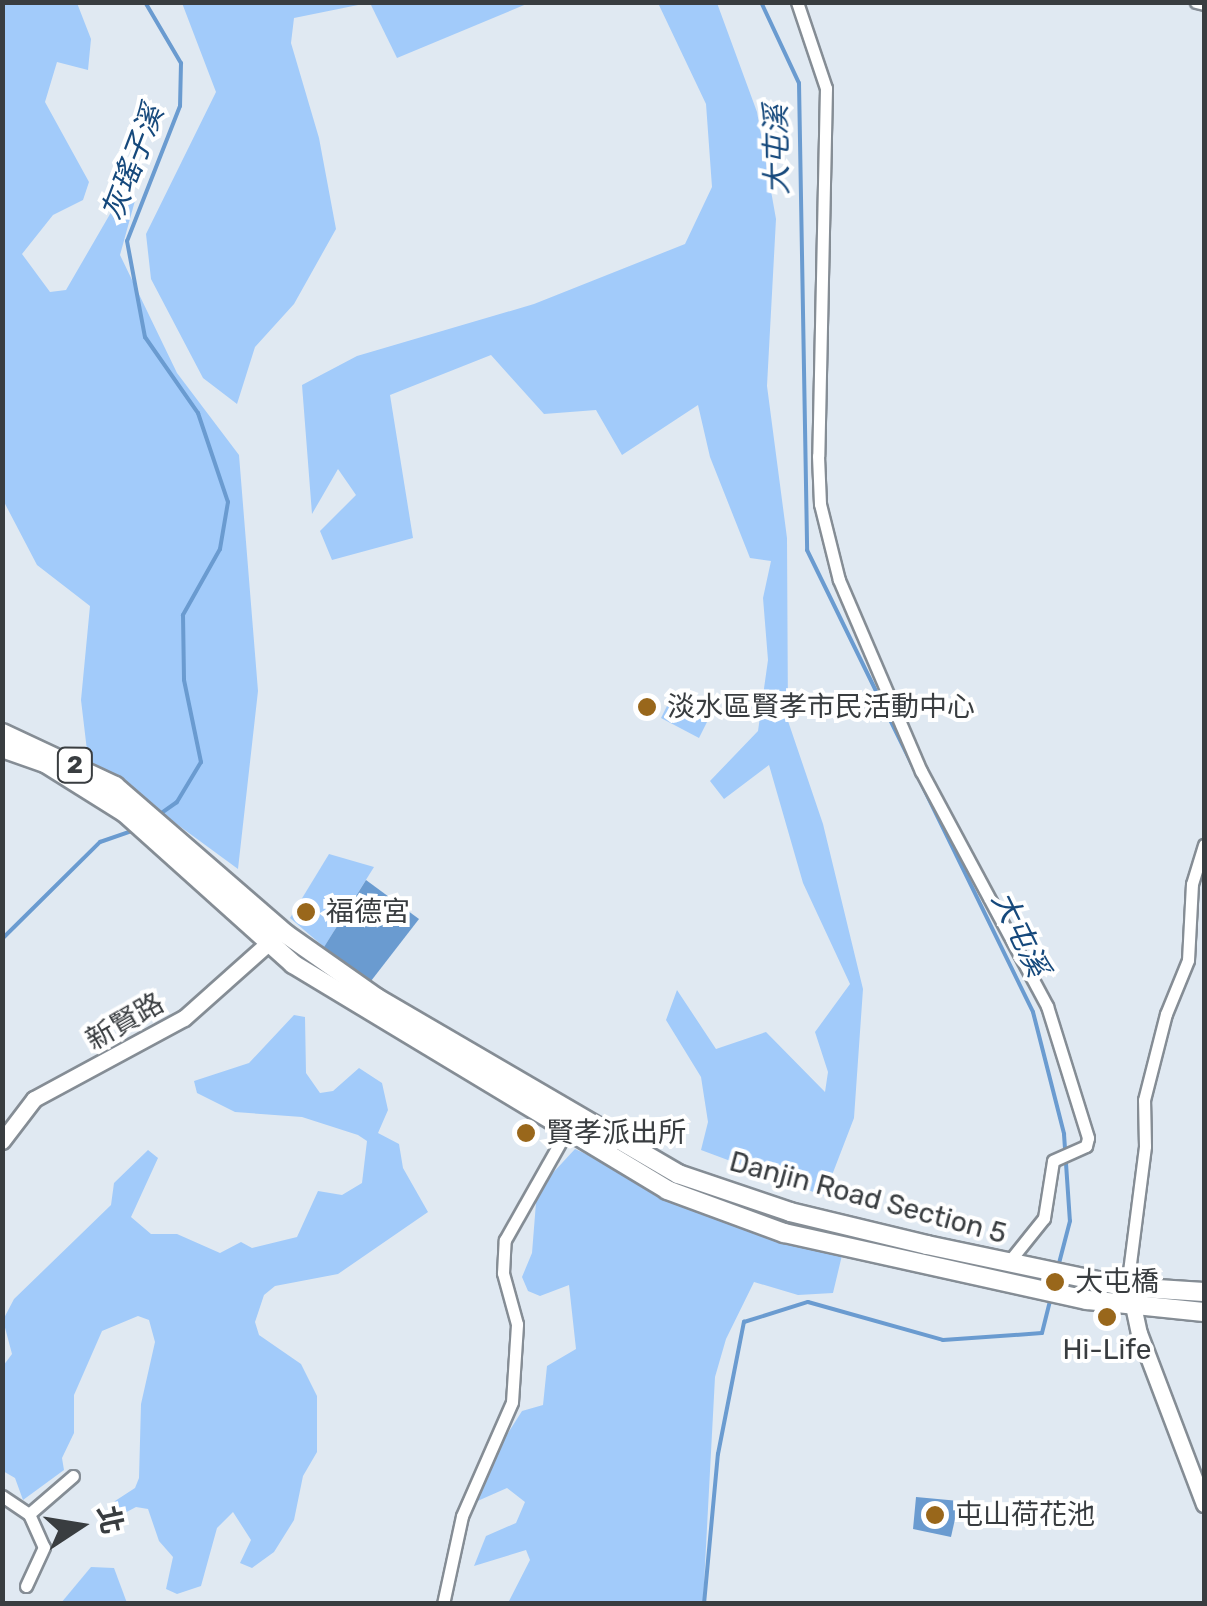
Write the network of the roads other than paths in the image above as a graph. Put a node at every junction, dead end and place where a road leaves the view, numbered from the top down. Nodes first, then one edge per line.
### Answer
1 (797, 2) edge
2 (1196, 2) edge
3 (1204, 4) edge
4 (2, 733) edge
5 (2, 748) edge
6 (133, 810) junction
7 (167, 838) junction
8 (1204, 845) edge
9 (277, 935) junction
10 (570, 1125) junction
11 (2, 1140) edge
12 (1020, 1272) junction
13 (1127, 1287) junction
14 (1204, 1292) edge
15 (1136, 1306) junction
16 (1204, 1312) edge
17 (72, 1476) dead end
18 (2, 1496) edge
19 (1204, 1504) edge
20 (29, 1514) junction
21 (26, 1586) dead end
22 (443, 1604) edge

1 - 12 street
2 - 3 street
4 - 6 main road, 2
5 - 6 main road, 2
6 - 7 main road, 2
7 - 9 main road, 2
7 - 9 main road, Danjin Road Section 5 / 2
8 - 13 street
9 - 10 main road, Danjin Road Section 5 / 2
9 - 11 street, 新賢路
10 - 12 main road, Danjin Road Section 5 / 2
10 - 12 main road, Danjin Road Section 5 / 2
10 - 22 street
12 - 13 main road, 2
12 - 15 main road, 2
13 - 14 main road, 2
13 - 15 street
15 - 16 main road, 2
15 - 19 street
17 - 20 street
18 - 20 street
20 - 21 street

